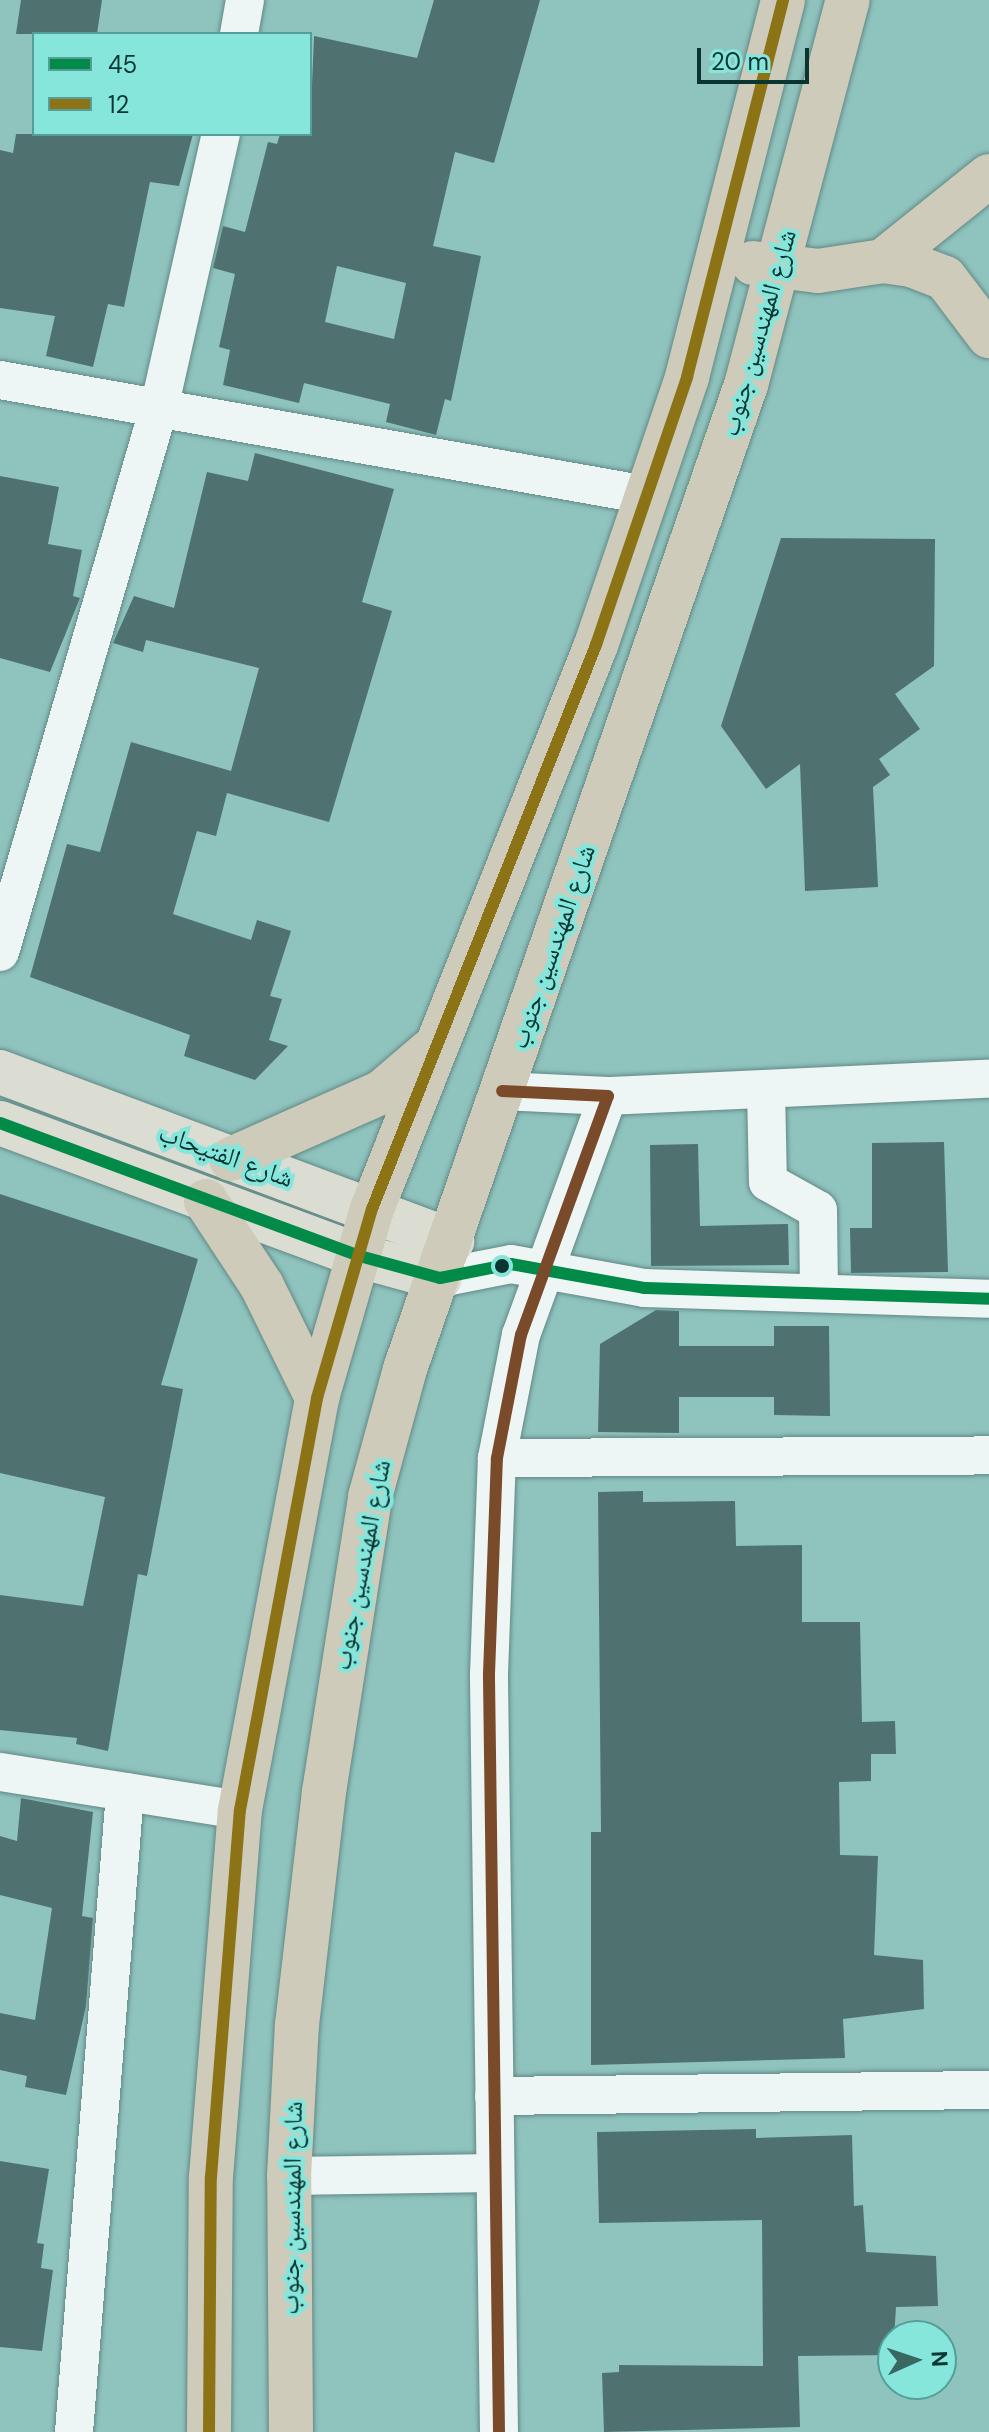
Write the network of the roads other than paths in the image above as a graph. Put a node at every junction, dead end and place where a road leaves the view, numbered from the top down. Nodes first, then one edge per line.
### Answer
1 (245, 0) edge
2 (783, 0) edge
3 (848, 0) edge
4 (239, 32) edge
5 (221, 136) edge
6 (989, 176) edge
7 (719, 255) junction
8 (883, 261) junction
9 (779, 270) junction
10 (989, 336) edge
11 (0, 380) edge
12 (160, 404) junction
13 (646, 495) junction
14 (0, 952) edge
15 (438, 1044) junction
16 (0, 1072) edge
17 (989, 1079) edge
18 (766, 1089) junction
19 (502, 1091) junction
20 (608, 1096) junction
21 (0, 1123) edge
22 (231, 1159) junction
23 (206, 1201) junction
24 (372, 1209) junction
25 (356, 1255) junction
26 (459, 1262) junction
27 (547, 1266) junction
28 (819, 1289) junction
29 (989, 1299) edge
30 (317, 1398) junction
31 (989, 1455) edge
32 (497, 1458) junction
33 (0, 1772) edge
34 (125, 1792) junction
35 (240, 1810) junction
36 (989, 2090) edge
37 (494, 2096) junction
38 (495, 2173) junction
39 (289, 2176) junction
40 (74, 2432) edge
41 (209, 2432) edge
42 (291, 2432) edge
43 (499, 2432) edge

1 - 4 street
2 - 7 highway
3 - 9 highway, شارع المهندسين جنوب
5 - 12 street
6 - 8 highway
7 - 9 highway
7 - 13 highway
8 - 9 highway
8 - 10 highway
9 - 19 highway, شارع المهندسين جنوب
11 - 12 street
12 - 13 street
12 - 14 street
13 - 15 highway
15 - 22 highway
15 - 24 highway
16 - 22 main road, شارع الفتيحاب
17 - 18 street
18 - 20 street
18 - 28 street
19 - 20 street
19 - 26 highway, شارع المهندسين جنوب
20 - 27 street
21 - 23 main road, شارع الفتيحاب
22 - 24 main road, شارع الفتيحاب
23 - 25 main road, شارع الفتيحاب
23 - 30 highway
24 - 25 highway
24 - 26 main road, شارع الفتيحاب
25 - 26 main road, شارع الفتيحاب
25 - 30 highway
26 - 27 street
26 - 39 highway, شارع المهندسين جنوب
27 - 28 street
27 - 32 street
28 - 29 street
30 - 35 highway
31 - 32 street
32 - 37 street
33 - 34 street
34 - 35 street
34 - 40 street
35 - 41 highway
36 - 37 street
37 - 38 street
38 - 39 street
38 - 43 street
39 - 42 highway, شارع المهندسين جنوب

